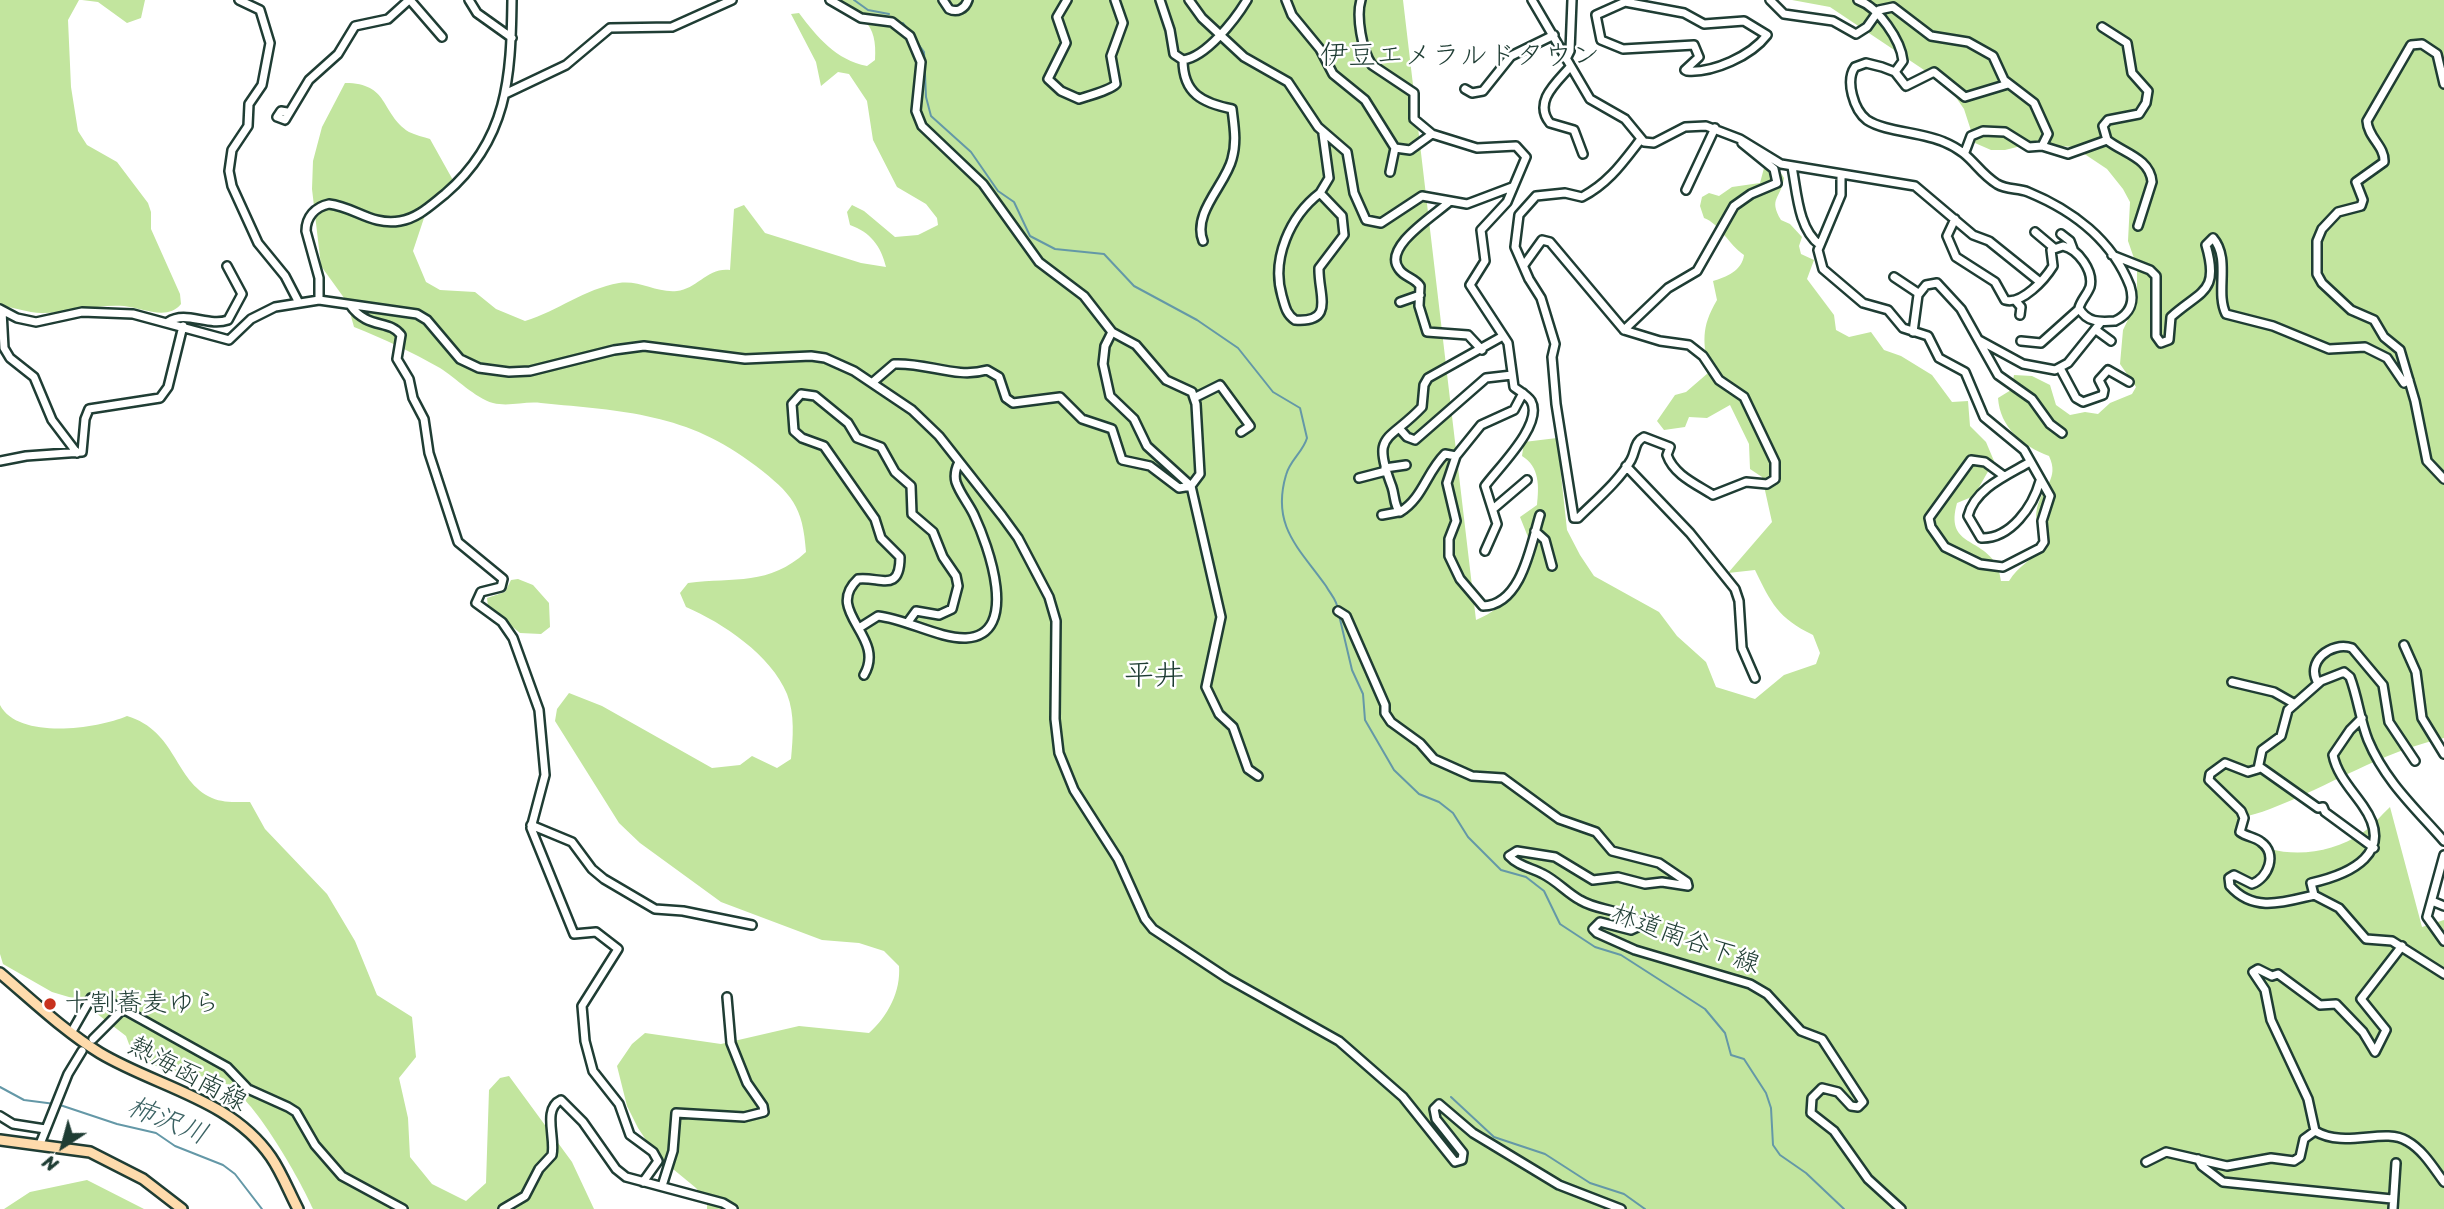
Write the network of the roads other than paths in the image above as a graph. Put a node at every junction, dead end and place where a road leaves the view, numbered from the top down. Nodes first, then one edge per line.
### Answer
1 (239, 0) edge
2 (410, 0) edge
3 (469, 0) edge
4 (512, 0) edge
5 (732, 0) edge
6 (830, 0) edge
7 (943, 0) edge
8 (968, 0) edge
9 (1067, 0) edge
10 (1115, 0) edge
11 (1160, 0) edge
12 (1189, 0) edge
13 (1247, 0) edge
14 (1286, 0) edge
15 (1361, 0) edge
16 (1532, 0) edge
17 (1572, 0) edge
18 (1770, 0) edge
19 (1858, 0) edge
20 (1624, 1) edge
21 (1877, 13) junction
22 (2102, 27) dead end
23 (1220, 35) junction
24 (1553, 35) junction
25 (442, 37) dead end
26 (512, 38) junction
27 (1183, 60) junction
28 (1568, 63) junction
29 (1895, 72) junction
30 (2008, 84) junction
31 (2444, 84) edge
32 (1465, 89) dead end
33 (505, 94) junction
34 (287, 112) dead end
35 (1714, 128) junction
36 (1323, 133) junction
37 (1432, 134) junction
38 (1641, 139) junction
39 (1740, 139) junction
40 (2107, 140) junction
41 (2042, 146) junction
42 (1395, 148) junction
43 (1965, 152) junction
44 (1583, 154) dead end
45 (1792, 167) junction
46 (1390, 172) dead end
47 (1841, 174) junction
48 (1512, 187) junction
49 (1686, 190) dead end
50 (1320, 193) junction
51 (1449, 202) junction
52 (1955, 219) junction
53 (2138, 226) dead end
54 (2035, 232) dead end
55 (2062, 234) dead end
56 (1203, 240) dead end
57 (1820, 245) junction
58 (2054, 248) junction
59 (2073, 250) junction
60 (2112, 254) junction
61 (227, 265) dead end
62 (1524, 265) junction
63 (1404, 274) junction
64 (1894, 277) dead end
65 (1397, 280) dead end
66 (2040, 282) junction
67 (1918, 293) junction
68 (1420, 295) junction
69 (319, 300) junction
70 (2015, 300) junction
71 (1400, 302) dead end
72 (299, 303) junction
73 (350, 305) junction
74 (2079, 309) junction
75 (1, 310) edge
76 (2020, 315) dead end
77 (168, 322) junction
78 (2101, 322) junction
79 (183, 326) junction
80 (1624, 330) junction
81 (2096, 330) junction
82 (1112, 332) junction
83 (1913, 332) junction
84 (1503, 336) junction
85 (1979, 340) junction
86 (2021, 341) dead end
87 (2111, 341) dead end
88 (1482, 350) junction
89 (2060, 368) junction
90 (1512, 375) junction
91 (2409, 380) junction
92 (873, 382) junction
93 (2129, 382) dead end
94 (1522, 393) junction
95 (1194, 398) junction
96 (1399, 428) junction
97 (1241, 432) dead end
98 (2062, 433) dead end
99 (77, 453) junction
100 (1456, 456) junction
101 (0, 461) edge
102 (2030, 461) junction
103 (959, 462) junction
104 (1406, 465) dead end
105 (1626, 466) junction
106 (1385, 470) junction
107 (2004, 476) junction
108 (1359, 478) dead end
109 (2444, 479) edge
110 (1527, 480) dead end
111 (2040, 481) junction
112 (1191, 486) junction
113 (1493, 509) junction
114 (1398, 512) junction
115 (1382, 515) dead end
116 (1540, 515) dead end
117 (1535, 531) junction
118 (1485, 551) dead end
119 (1552, 566) dead end
120 (1338, 611) dead end
121 (908, 622) junction
122 (859, 628) junction
123 (2404, 645) dead end
124 (864, 675) dead end
125 (1755, 678) dead end
126 (2232, 682) dead end
127 (2318, 683) junction
128 (2295, 704) junction
129 (2362, 719) junction
130 (2444, 754) edge
131 (2415, 761) dead end
132 (2260, 767) junction
133 (1258, 776) dead end
134 (531, 825) junction
135 (2444, 841) edge
136 (2374, 848) junction
137 (2444, 855) edge
138 (2314, 895) junction
139 (2432, 901) junction
140 (2444, 906) edge
141 (752, 925) dead end
142 (2444, 941) edge
143 (2402, 946) junction
144 (0, 973) edge
145 (2444, 974) edge
146 (727, 997) dead end
147 (123, 1009) junction
148 (71, 1033) junction
149 (93, 1039) dead end
150 (82, 1051) dead end
151 (0, 1116) edge
152 (45, 1129) junction
153 (2315, 1131) junction
154 (0, 1140) edge
155 (40, 1144) junction
156 (2198, 1159) junction
157 (2146, 1162) dead end
158 (2396, 1163) dead end
159 (643, 1182) junction
160 (2444, 1182) edge
161 (662, 1186) junction
162 (2392, 1199) junction
163 (182, 1209) edge
164 (298, 1209) edge
165 (403, 1209) edge
166 (503, 1209) edge
167 (733, 1209) edge
168 (1622, 1209) edge
169 (1901, 1209) edge
170 (2393, 1209) edge

1 - 72 street
2 - 25 street
2 - 34 street
3 - 26 street
4 - 26 street
5 - 33 street
6 - 82 street
7 - 8 street
9 - 10 street
11 - 27 street
12 - 23 street
13 - 23 street
14 - 42 street
15 - 37 street
16 - 24 street
17 - 28 street
18 - 21 street
19 - 21 street
20 - 20 street
21 - 29 street
21 - 30 street
22 - 40 street
23 - 27 street
23 - 36 street
24 - 28 street
24 - 32 street
26 - 33 street
27 - 56 street
28 - 38 street
28 - 44 street
29 - 30 street
29 - 43 street
30 - 41 street
31 - 91 street
33 - 69 street
35 - 38 street
35 - 39 street
35 - 49 street
36 - 50 street
36 - 51 street
37 - 42 street
37 - 48 street
38 - 62 street
39 - 45 street
39 - 80 street
40 - 41 street
40 - 53 street
41 - 43 street
42 - 46 street
43 - 60 street
45 - 47 street
45 - 57 street
47 - 52 street
47 - 57 street
48 - 51 street
48 - 84 street
50 - 50 street
51 - 63 street
52 - 66 street
52 - 70 street
54 - 58 street
55 - 59 street
57 - 83 street
58 - 59 street
58 - 66 street
59 - 74 street
60 - 78 street
60 - 91 street
61 - 77 street
62 - 80 street
62 - 105 street
63 - 65 street
63 - 68 street
64 - 67 street
66 - 70 street
67 - 83 street
67 - 85 street
68 - 71 street
68 - 88 street
69 - 72 street
69 - 73 street
70 - 76 street
72 - 79 street
73 - 92 street
73 - 134 street
74 - 78 street
74 - 86 street
75 - 77 street
75 - 99 street
77 - 79 street
78 - 81 street
79 - 99 street
80 - 105 street
81 - 87 street
81 - 89 street
82 - 95 street
82 - 112 street
83 - 102 street
84 - 88 street
84 - 90 street
85 - 89 street
85 - 98 street
88 - 96 street
89 - 93 street
90 - 94 street
90 - 96 street
91 - 109 street
92 - 103 street
92 - 112 street
94 - 100 street
94 - 113 street
95 - 97 street
95 - 112 street
96 - 106 street
99 - 101 street
100 - 114 street
100 - 117 street
102 - 107 street
102 - 111 street
103 - 121 street
103 - 168 street
104 - 106 street
105 - 125 street
106 - 108 street
106 - 114 street
107 - 111 street
107 - 111 street
110 - 113 street
112 - 133 street
113 - 118 street
114 - 115 street
116 - 117 street
117 - 119 street
120 - 169 street, 林道南谷下線
121 - 122 street
121 - 122 street
122 - 124 street
123 - 130 street
126 - 128 street
127 - 128 street
127 - 129 street
127 - 131 street
128 - 132 street
129 - 135 street
129 - 136 street
132 - 136 street
132 - 138 street
134 - 141 street
134 - 159 street
136 - 138 street
137 - 139 street
138 - 143 street
139 - 140 street
139 - 142 street
143 - 145 street
143 - 153 street
144 - 148 main road, 熱海函南線
146 - 161 street
147 - 148 street
147 - 149 street
147 - 165 street
148 - 164 main road, 熱海函南線
150 - 152 street
151 - 152 street
152 - 155 street
153 - 156 street
153 - 160 street
154 - 155 main road
155 - 163 main road
156 - 157 street
156 - 162 street
158 - 162 street
159 - 161 street
159 - 166 street
161 - 167 street
162 - 170 street

